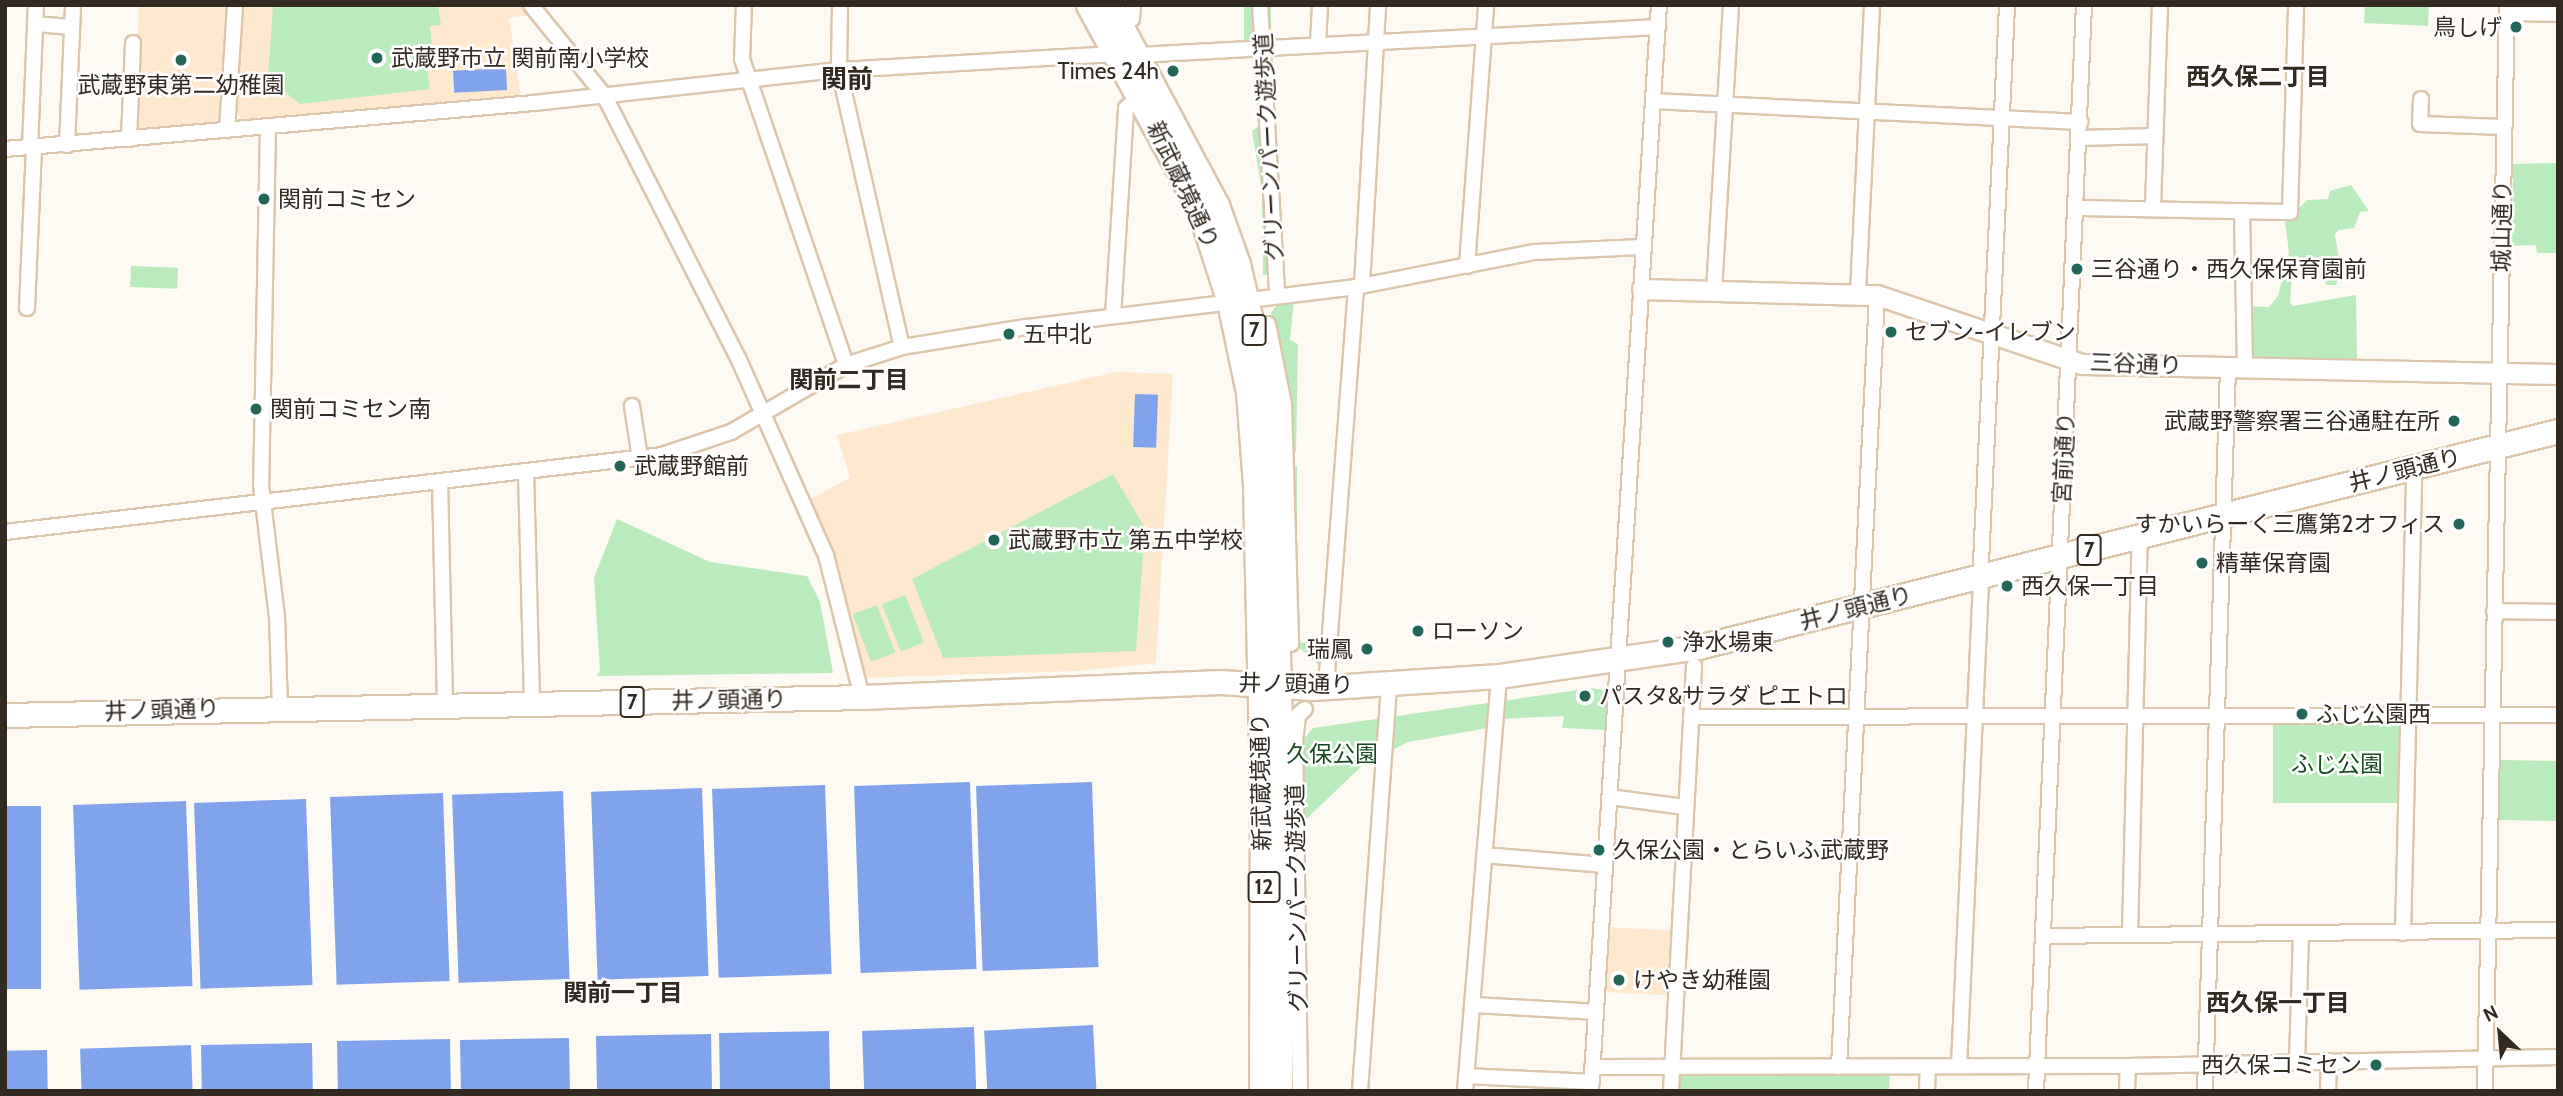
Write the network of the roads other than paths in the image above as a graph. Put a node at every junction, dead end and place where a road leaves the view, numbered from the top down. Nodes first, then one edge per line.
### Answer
1 (36, 5) edge
2 (73, 5) edge
3 (235, 5) edge
4 (531, 5) edge
5 (744, 5) edge
6 (840, 5) edge
7 (1088, 5) edge
8 (1110, 5) edge
9 (1260, 5) edge
10 (1320, 5) edge
11 (1378, 5) edge
12 (1486, 5) edge
13 (1659, 5) edge
14 (1731, 5) edge
15 (1872, 5) edge
16 (2007, 5) edge
17 (2084, 5) edge
18 (2160, 5) edge
19 (2296, 5) edge
20 (2507, 9) edge
21 (2558, 14) edge
22 (35, 24) junction
23 (72, 27) junction
24 (1658, 27) junction
25 (1483, 38) junction
26 (133, 43) dead end
27 (1376, 43) junction
28 (1318, 44) junction
29 (1264, 45) junction
30 (1127, 55) junction
31 (839, 70) junction
32 (748, 79) junction
33 (604, 94) junction
34 (2421, 99) dead end
35 (1653, 101) junction
36 (1131, 104) dead end
37 (1725, 105) junction
38 (1866, 112) junction
39 (2003, 118) junction
40 (2080, 122) junction
41 (268, 127) junction
42 (2504, 127) junction
43 (227, 130) junction
44 (2155, 136) junction
45 (2079, 138) junction
46 (130, 139) junction
47 (67, 145) junction
48 (32, 147) junction
49 (5, 149) edge
50 (2153, 206) junction
51 (2076, 208) junction
52 (2242, 211) junction
53 (1641, 247) junction
54 (1467, 267) junction
55 (1359, 286) junction
56 (1277, 289) dead end
57 (1642, 289) junction
58 (1714, 290) junction
59 (1867, 294) junction
60 (1238, 301) junction
61 (27, 308) dead end
62 (1114, 316) junction
63 (1268, 324) dead end
64 (1993, 332) junction
65 (902, 347) junction
66 (2069, 359) junction
67 (846, 365) junction
68 (2236, 368) junction
69 (2499, 373) junction
70 (2558, 374) edge
71 (632, 406) dead end
72 (764, 413) junction
73 (2558, 431) edge
74 (2497, 447) junction
75 (640, 458) junction
76 (2414, 468) junction
77 (526, 472) junction
78 (440, 482) junction
79 (261, 501) junction
80 (2224, 515) junction
81 (5, 532) edge
82 (2140, 537) junction
83 (2059, 557) junction
84 (1981, 563) dead end
85 (1981, 590) dead end
86 (1860, 607) junction
87 (2494, 611) junction
88 (2558, 612) edge
89 (1291, 644) dead end
90 (1618, 661) junction
91 (1695, 666) dead end
92 (1499, 676) junction
93 (1389, 683) junction
94 (1269, 684) junction
95 (1326, 687) junction
96 (862, 697) junction
97 (532, 704) junction
98 (280, 706) junction
99 (445, 706) junction
100 (1305, 709) dead end
101 (5, 715) edge
102 (2558, 715) edge
103 (2052, 716) junction
104 (2133, 717) junction
105 (2409, 717) junction
106 (2492, 717) junction
107 (1692, 718) junction
108 (1856, 718) junction
109 (1975, 718) junction
110 (2217, 718) junction
111 (1610, 797) junction
112 (1685, 807) junction
113 (1484, 855) junction
114 (1605, 865) junction
115 (2558, 930) edge
116 (2488, 931) junction
117 (2403, 933) junction
118 (2210, 934) junction
119 (2301, 934) junction
120 (2043, 936) junction
121 (2130, 936) junction
122 (1472, 1005) junction
123 (1596, 1012) junction
124 (2486, 1057) junction
125 (2558, 1058) edge
126 (2329, 1061) junction
127 (2297, 1062) junction
128 (2206, 1063) junction
129 (1959, 1066) junction
130 (2037, 1066) junction
131 (2127, 1066) junction
132 (1839, 1067) junction
133 (1928, 1067) junction
134 (1672, 1068) junction
135 (1592, 1080) edge
136 (1465, 1083) edge
137 (1261, 1091) edge
138 (1280, 1091) edge
139 (1300, 1091) edge
140 (1360, 1091) edge
141 (1671, 1091) edge
142 (1927, 1091) edge
143 (2036, 1091) edge
144 (2126, 1091) edge
145 (2205, 1091) edge
146 (2329, 1091) edge
147 (2486, 1091) edge

1 - 22 street
2 - 23 street
3 - 43 street
4 - 33 street
5 - 32 street
6 - 31 street
7 - 30 main road, 新武蔵境通り / 7
8 - 30 main road, 新武蔵境通り / 7
9 - 29 street, グリーンパーク遊歩道
10 - 28 street
11 - 27 street
12 - 25 street
13 - 24 street
14 - 37 street
15 - 38 street
16 - 39 street
17 - 40 street, 宮前通り
18 - 44 street
19 - 52 street
20 - 21 street
20 - 42 street, 城山通り
22 - 23 street
22 - 48 street
23 - 47 street
24 - 25 street
24 - 35 street
25 - 27 street
25 - 54 street
26 - 46 street
27 - 28 street
27 - 55 street
28 - 29 street
29 - 30 street
29 - 56 street, グリーンパーク遊歩道
30 - 31 street
30 - 60 main road, 新武蔵境通り / 7
31 - 32 street
31 - 65 street
32 - 33 street
32 - 67 street
33 - 41 street
33 - 72 street
34 - 42 street
35 - 37 street
35 - 53 street
36 - 62 street
37 - 38 street
37 - 58 street
38 - 39 street
38 - 59 street
39 - 40 street
39 - 64 street
40 - 45 street, 宮前通り
41 - 43 street
41 - 79 street
42 - 69 street, 城山通り
43 - 46 street
44 - 45 street
44 - 50 street
45 - 51 street, 宮前通り
46 - 47 street
47 - 48 street
48 - 49 street
48 - 61 street
50 - 51 street
50 - 52 street
51 - 66 street, 宮前通り
52 - 68 street
53 - 54 street
53 - 57 street
54 - 55 street
55 - 60 street
55 - 95 street
57 - 58 street, 三谷通り
57 - 90 street
58 - 59 street, 三谷通り
59 - 64 street, 三谷通り
59 - 86 street
60 - 62 street
60 - 94 main road, 新武蔵境通り / 7
62 - 65 street
63 - 89 street
64 - 66 street, 三谷通り
64 - 84 street
65 - 67 street
66 - 68 street, 三谷通り
66 - 83 street, 宮前通り
67 - 72 street
68 - 69 street, 三谷通り
68 - 80 street
69 - 70 street, 三谷通り
69 - 74 street, 城山通り
71 - 75 street
72 - 75 street
72 - 96 street
73 - 74 main road, 井ノ頭通り / 7
74 - 76 main road, 井ノ頭通り / 7
74 - 87 street, 城山通り
75 - 77 street
76 - 80 main road, 井ノ頭通り / 7
76 - 105 street
77 - 78 street
77 - 97 street
78 - 79 street
78 - 99 street
79 - 81 street
79 - 98 street
80 - 82 main road, 井ノ頭通り / 7
80 - 110 street
82 - 83 main road, 井ノ頭通り / 7
82 - 104 street
83 - 86 main road, 井ノ頭通り / 7
83 - 103 street, 宮前通り
85 - 109 street
86 - 90 main road, 井ノ頭通り / 7
86 - 108 street
87 - 88 street
87 - 106 street, 城山通り
90 - 92 main road, 井ノ頭通り / 7
90 - 111 street
91 - 107 street
92 - 93 main road, 井ノ頭通り / 7
92 - 113 street
93 - 95 main road, 井ノ頭通り / 7
93 - 140 street
94 - 95 main road, 井ノ頭通り / 7
94 - 96 main road, 井ノ頭通り / 7
94 - 137 main road, 新武蔵境通り / 12
94 - 138 main road, 新武蔵境通り / 12
96 - 97 main road, 井ノ頭通り / 7
97 - 99 main road, 井ノ頭通り / 7
98 - 99 main road, 井ノ頭通り / 7
98 - 101 main road, 井ノ頭通り / 7
100 - 139 street, グリーンパーク遊歩道
102 - 106 street
103 - 104 street
103 - 109 street
103 - 120 street, 宮前通り
104 - 110 street
104 - 121 street
105 - 106 street
105 - 110 street
105 - 117 street
106 - 116 street, 城山通り
107 - 108 street
107 - 112 street
108 - 109 street
108 - 132 street
109 - 129 street
110 - 118 street
111 - 112 street
111 - 114 street
112 - 134 street
113 - 114 street
113 - 122 street
114 - 123 street
115 - 116 street
116 - 117 street
116 - 124 street, 城山通り
117 - 119 street
118 - 119 street
118 - 121 street
118 - 128 street
119 - 127 street
120 - 121 street
120 - 130 street, 宮前通り
122 - 123 street
122 - 136 street
123 - 135 street
124 - 125 street
124 - 126 street
124 - 147 street, 城山通り
126 - 127 street
126 - 146 street
127 - 128 street
128 - 131 street
128 - 145 street
129 - 130 street
129 - 133 street
130 - 131 street
130 - 143 street, 宮前通り
131 - 144 street
132 - 133 street
132 - 134 street
133 - 142 street
134 - 135 street
134 - 141 street
135 - 136 street

